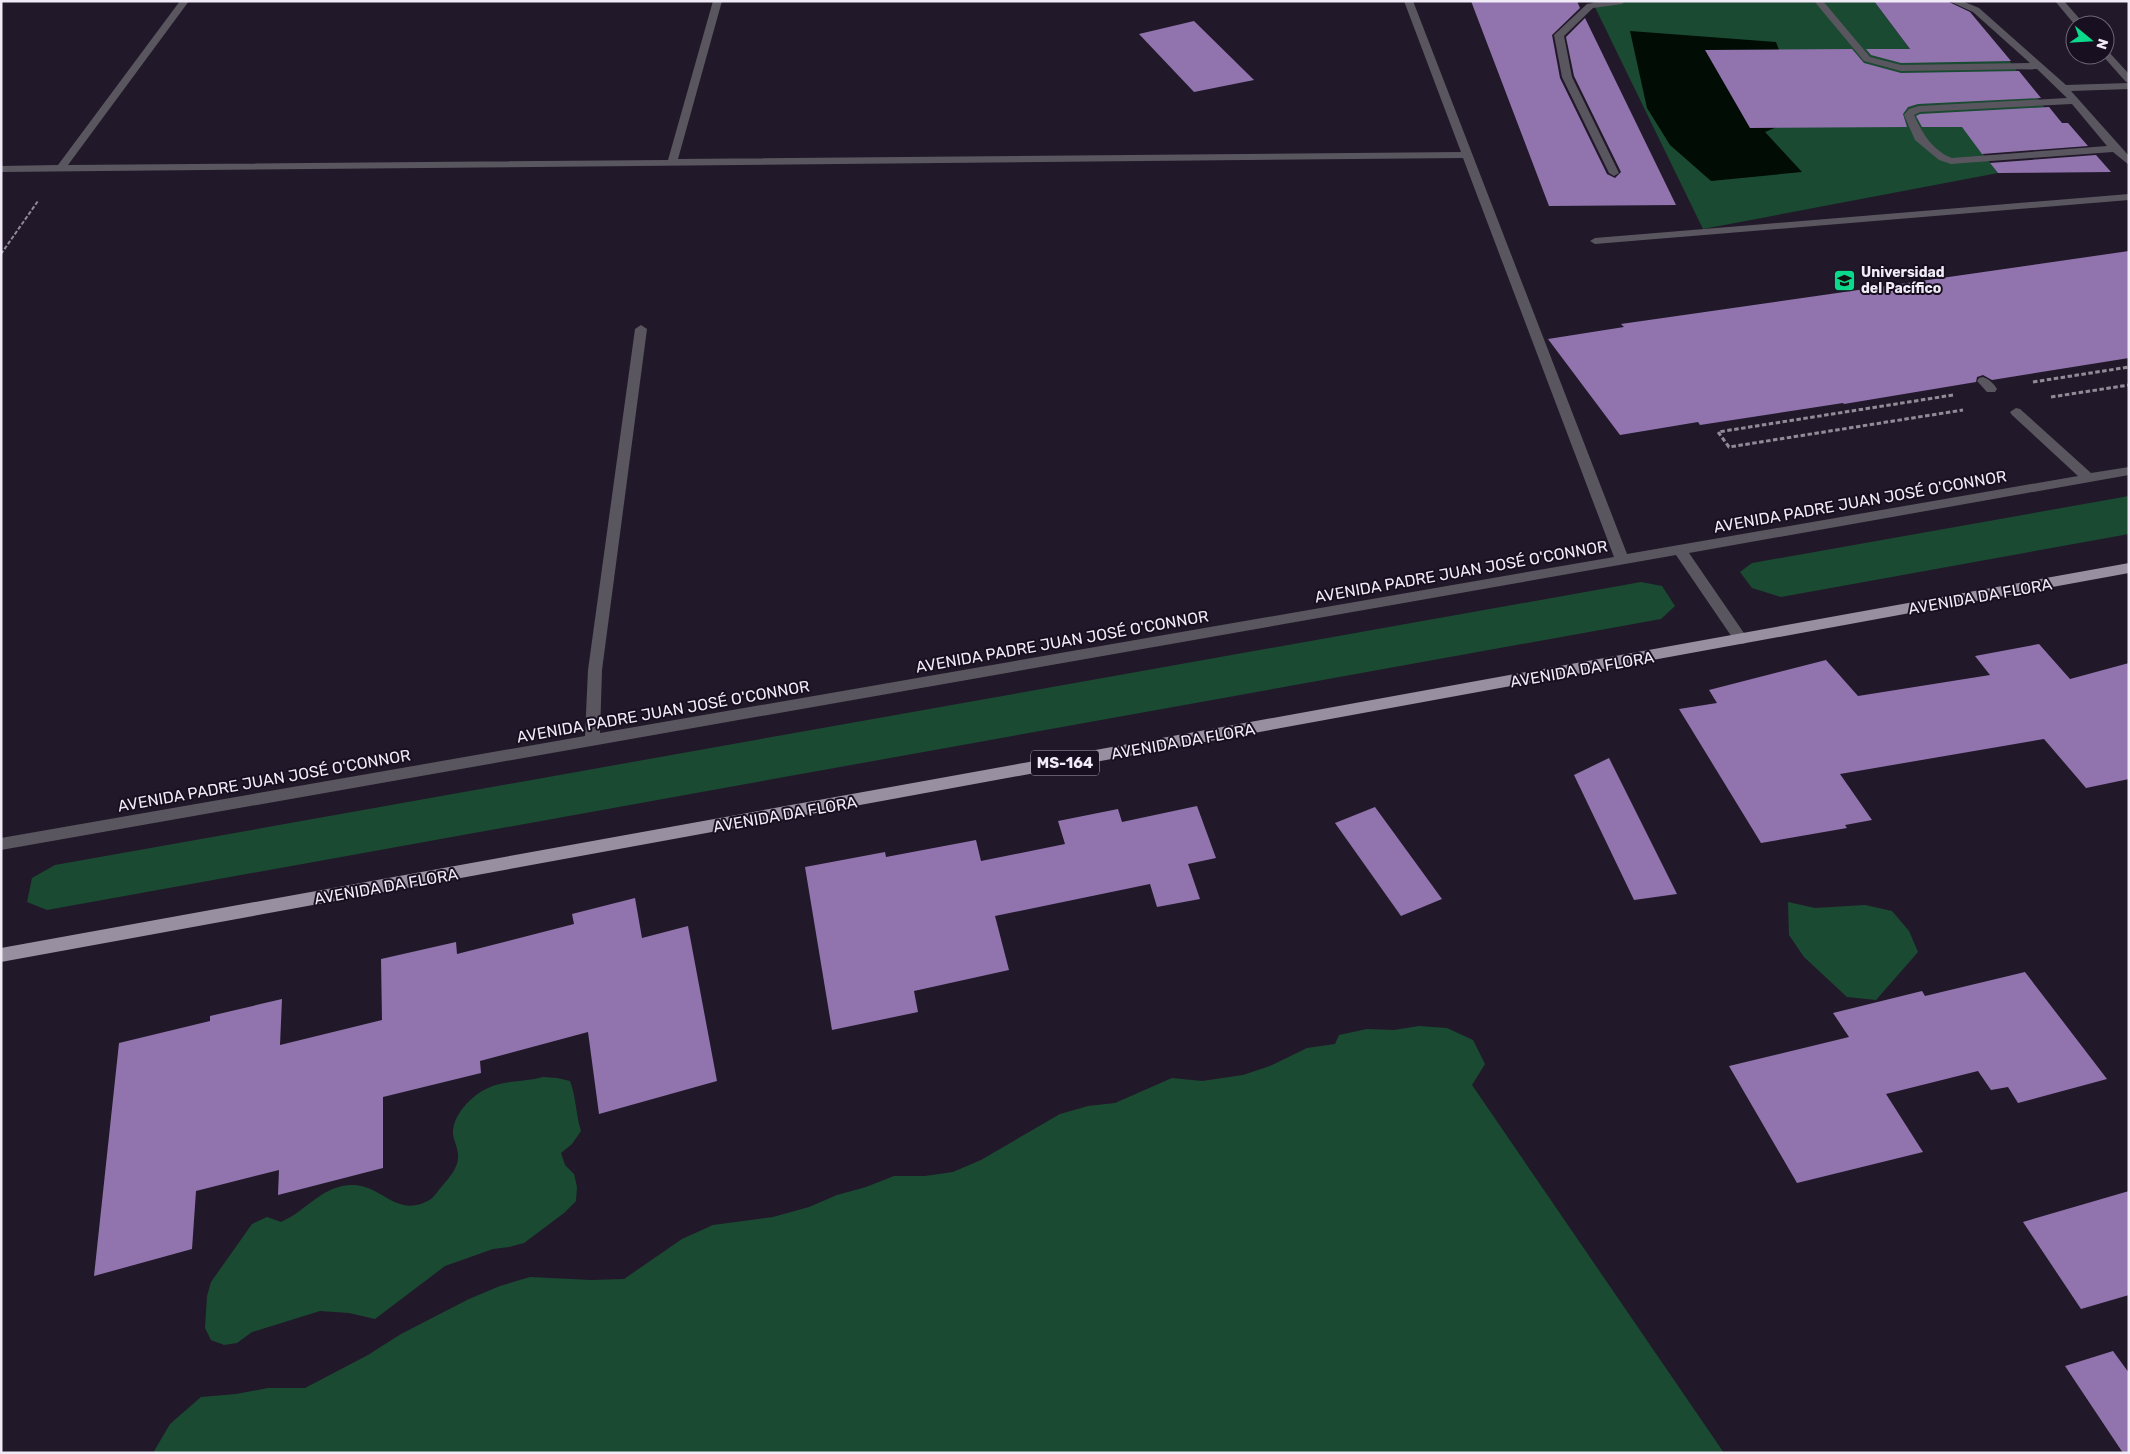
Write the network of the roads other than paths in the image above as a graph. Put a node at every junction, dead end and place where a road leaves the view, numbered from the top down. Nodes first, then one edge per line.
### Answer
1 (185, 1) edge
2 (718, 1) edge
3 (1408, 1) edge
4 (1622, 1) edge
5 (1818, 1) edge
6 (1953, 1) edge
7 (2059, 1) edge
8 (2071, 15) edge
9 (2115, 64) edge
10 (2038, 66) junction
11 (2129, 80) edge
12 (2129, 86) edge
13 (2064, 88) junction
14 (2074, 100) junction
15 (2115, 149) junction
16 (1467, 155) junction
17 (2129, 162) edge
18 (672, 163) junction
19 (61, 168) junction
20 (1, 169) edge
21 (1614, 173) dead end
22 (2129, 197) edge
23 (1596, 241) dead end
24 (641, 329) dead end
25 (2016, 412) dead end
26 (2129, 471) edge
27 (2088, 478) junction
28 (1680, 550) junction
29 (1622, 560) junction
30 (2129, 568) edge
31 (1742, 639) junction
32 (592, 741) junction
33 (1, 844) edge
34 (1, 955) edge

1 - 19 street
2 - 18 street
3 - 16 street
4 - 21 street
5 - 10 street
6 - 10 street
7 - 8 street
9 - 11 street
10 - 13 street
12 - 13 street
13 - 14 street
14 - 15 street
14 - 15 street
15 - 17 street
16 - 18 street
16 - 29 street
18 - 19 street
19 - 20 street
22 - 23 street
24 - 32 street
25 - 27 street
26 - 27 street, AVENIDA PADRE JUAN JOSÉ O'CONNOR
27 - 28 street, AVENIDA PADRE JUAN JOSÉ O'CONNOR
28 - 29 street, AVENIDA PADRE JUAN JOSÉ O'CONNOR
28 - 31 street
29 - 32 street, AVENIDA PADRE JUAN JOSÉ O'CONNOR
30 - 31 main road, AVENIDA DA FLORA / MS-164
31 - 34 main road, AVENIDA DA FLORA / MS-164
32 - 33 street, AVENIDA PADRE JUAN JOSÉ O'CONNOR

